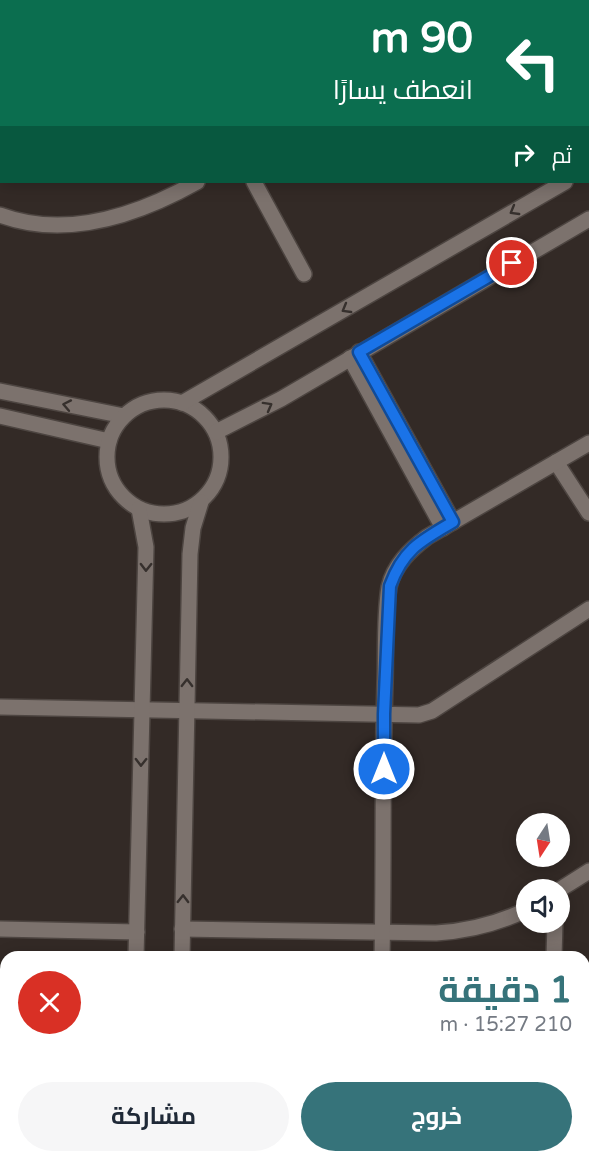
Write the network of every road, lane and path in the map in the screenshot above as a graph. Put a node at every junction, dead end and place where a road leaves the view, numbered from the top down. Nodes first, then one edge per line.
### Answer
1 (192, 183) edge
2 (255, 183) edge
3 (563, 183) edge
4 (0, 214) edge
5 (589, 219) edge
6 (304, 273) dead end
7 (354, 355) junction
8 (0, 391) edge
9 (182, 403) junction
10 (0, 416) edge
11 (124, 416) junction
12 (216, 432) junction
13 (109, 441) junction
14 (589, 442) edge
15 (556, 462) junction
16 (201, 502) junction
17 (139, 509) junction
18 (589, 513) edge
19 (448, 525) junction
20 (589, 609) edge
21 (589, 620) edge
22 (0, 708) edge
23 (142, 714) junction
24 (187, 715) junction
25 (0, 716) edge
26 (384, 719) junction
27 (589, 871) edge
28 (570, 883) edge
29 (516, 914) edge
30 (0, 929) edge
31 (182, 929) junction
32 (137, 932) junction
33 (382, 932) junction
34 (546, 933) edge
35 (555, 933) edge
36 (136, 951) edge
37 (182, 951) edge
38 (382, 951) edge
39 (545, 951) edge
40 (554, 951) edge

1 - 4 street
2 - 6 street
3 -> 9 street
5 - 7 street
12 -> 7 street
7 - 19 street
11 -> 8 street
9 - 11 street
9 - 12 street
10 - 13 street
11 - 13 street
12 - 16 street
13 - 17 street
14 - 15 street
15 - 18 street
15 - 19 street
16 - 17 street
24 -> 16 street
17 -> 23 street
19 - 26 street
20 - 26 street
21 - 26 street
22 - 23 street
23 - 24 street
23 - 25 street
23 -> 32 street
24 - 26 street
31 -> 24 street
26 - 33 street
27 - 28 street
29 - 33 street
30 - 32 street
31 - 33 street
31 - 37 street
32 - 36 street
33 - 38 street
34 - 39 street
35 - 40 street

